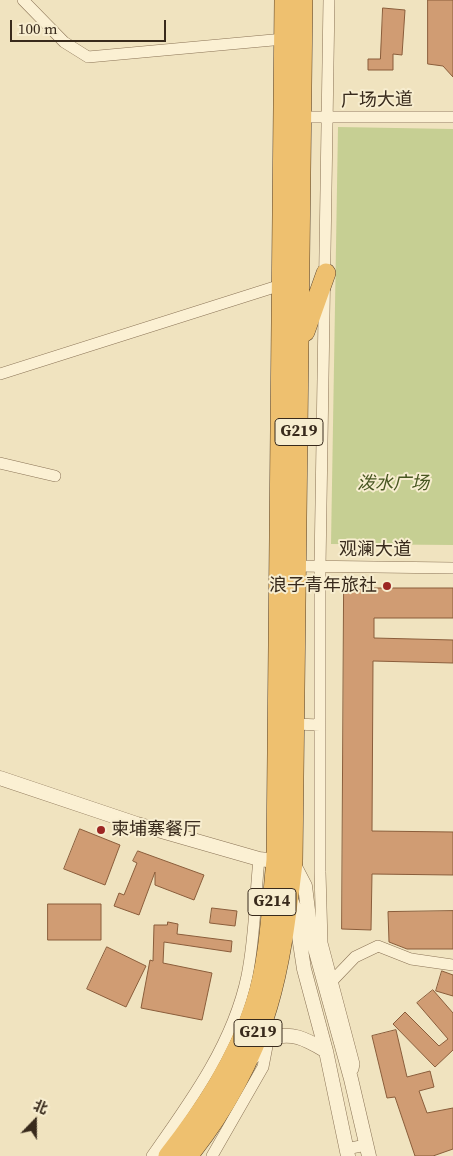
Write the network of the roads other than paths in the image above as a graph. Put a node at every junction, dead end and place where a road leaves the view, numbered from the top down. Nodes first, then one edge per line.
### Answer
1 (23, 0) edge
2 (284, 0) edge
3 (303, 0) edge
4 (329, 0) edge
5 (284, 39) junction
6 (282, 116) junction
7 (302, 117) junction
8 (453, 117) edge
9 (328, 118) junction
10 (326, 273) junction
11 (281, 285) junction
12 (300, 347) junction
13 (0, 374) edge
14 (0, 463) edge
15 (56, 476) dead end
16 (297, 566) junction
17 (320, 567) junction
18 (453, 568) edge
19 (295, 724) junction
20 (320, 725) junction
21 (0, 778) edge
22 (276, 861) junction
23 (289, 894) junction
24 (267, 944) joint
25 (453, 965) edge
26 (333, 980) junction
27 (268, 1041) junction
28 (326, 1051) junction
29 (245, 1066) junction
30 (351, 1079) junction
31 (368, 1150) edge
32 (347, 1152) edge
33 (152, 1156) edge
34 (168, 1156) edge
35 (188, 1156) edge
36 (212, 1156) edge

1 - 5 street
2 - 5 highway, G219
3 - 7 highway, G219
4 - 9 street
5 - 6 highway, G219
6 - 7 highway
6 - 11 highway, G219
7 - 9 street, 广场大道
7 - 12 highway, G219
8 - 9 street, 广场大道
9 - 10 street
10 - 12 highway
10 - 17 street
11 - 13 street
11 - 22 highway, G219
12 - 16 highway, G219
14 - 15 street
16 - 17 street, 观澜大道
16 - 19 highway, G219
17 - 18 street, 观澜大道
17 - 20 street
19 - 20 street
19 - 22 highway, G219
20 - 26 street
21 - 22 street
22 - 23 highway, G214
22 - 24 highway, G214
22 - 30 street
22 - 33 street
23 - 28 street
23 - 29 highway, G219
24 - 34 highway, G219
25 - 26 street
26 - 30 street
27 - 28 street
27 - 29 street
27 - 36 street
28 - 32 street
29 - 35 highway, G219
30 - 31 street
31 - 32 street

